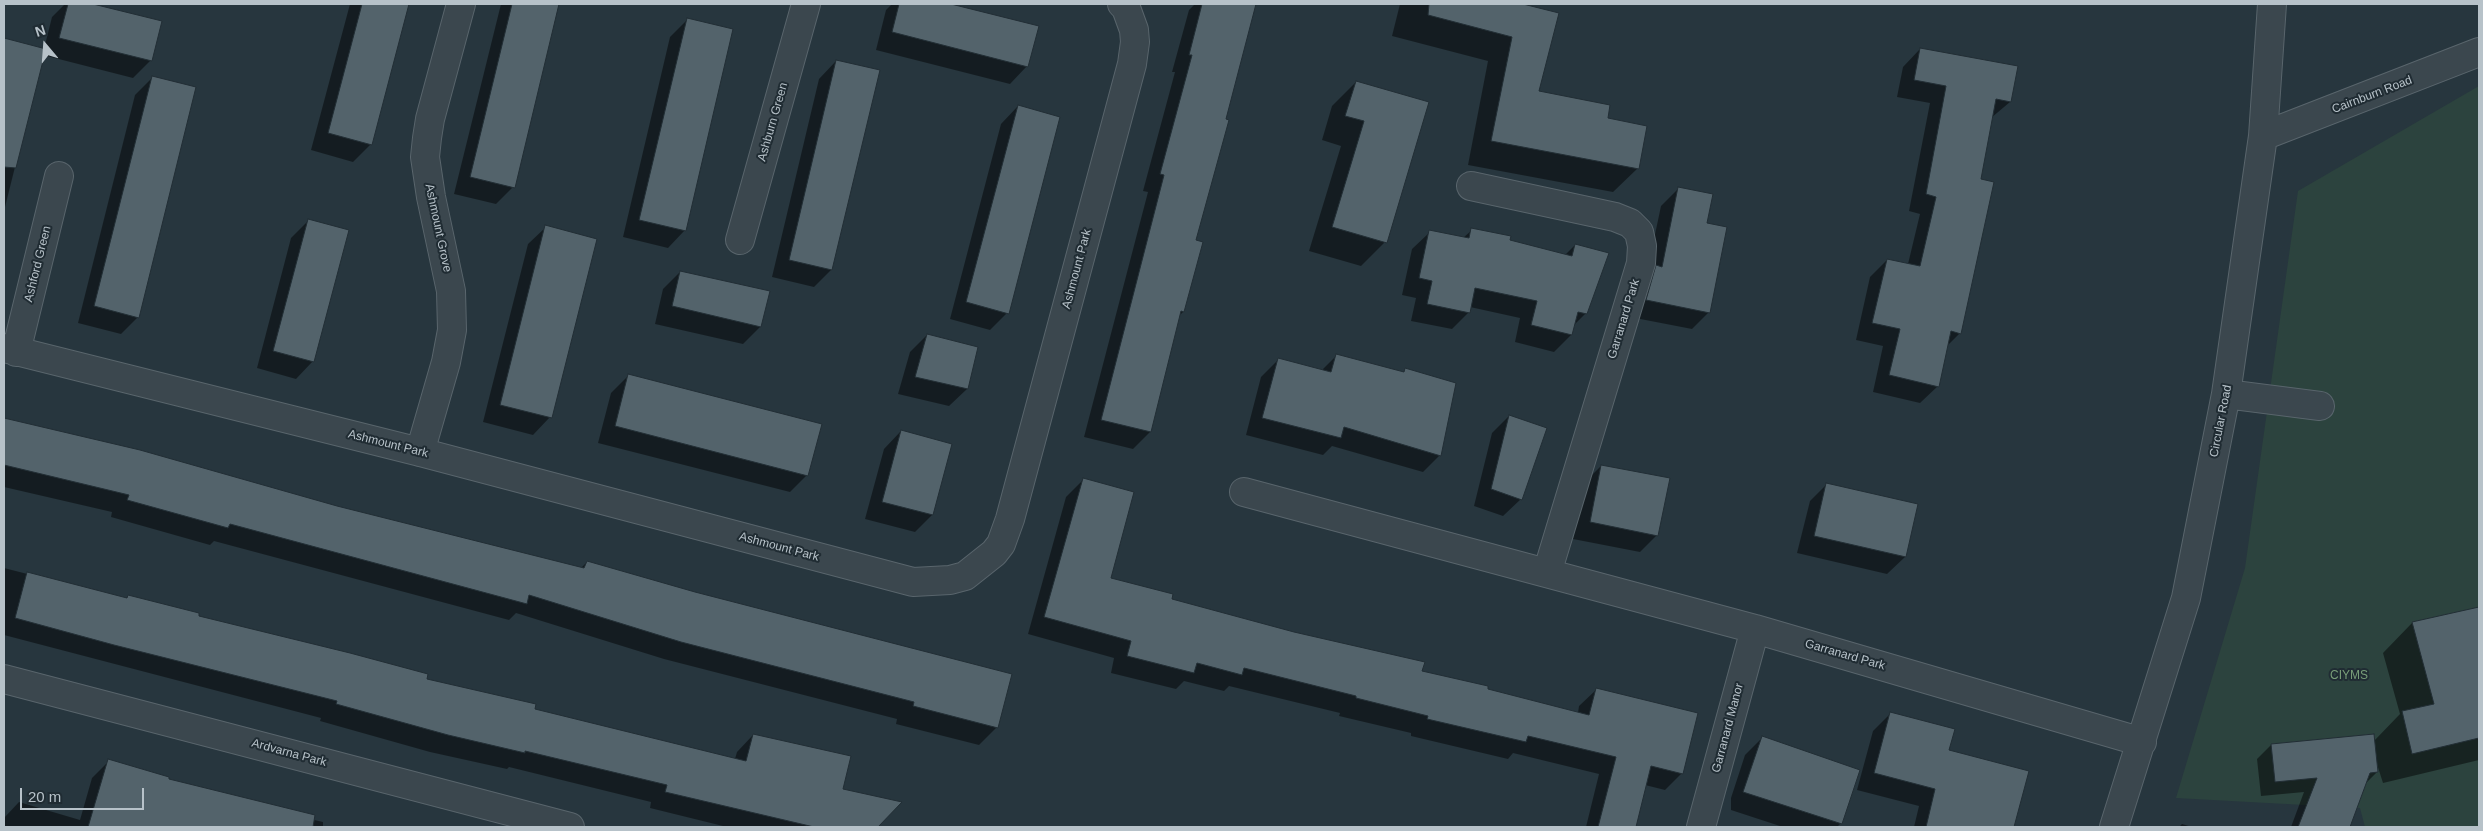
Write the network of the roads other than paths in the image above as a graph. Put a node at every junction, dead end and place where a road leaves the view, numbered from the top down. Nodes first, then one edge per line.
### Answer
1 (461, 4) edge
2 (806, 4) edge
3 (1122, 4) edge
4 (2272, 4) edge
5 (2479, 52) edge
6 (2263, 136) junction
7 (60, 176) dead end
8 (1471, 186) dead end
9 (740, 240) dead end
10 (10, 350) edge
11 (2226, 394) junction
12 (2320, 406) dead end
13 (420, 452) junction
14 (1244, 492) dead end
15 (1547, 573) junction
16 (1755, 629) junction
17 (5, 683) edge
18 (2142, 742) junction
19 (570, 827) edge
20 (1701, 827) edge
21 (2114, 827) edge

1 - 13 street, Ashmount Grove
2 - 9 street, Ashburn Green
3 - 13 street, Ashmount Park
4 - 6 street, Circular Road
5 - 6 street, Cairnburn Road
6 - 11 street, Circular Road
7 - 10 street, Ashford Green
8 - 15 street, Garranard Park
10 - 13 street, Ashmount Park
11 - 12 street
11 - 18 street, Circular Road
14 - 15 street, Garranard Park
15 - 16 street, Garranard Park
16 - 18 street, Garranard Park
16 - 20 street, Garranard Manor
17 - 19 street, Ardvarna Park
18 - 21 street, Circular Road

